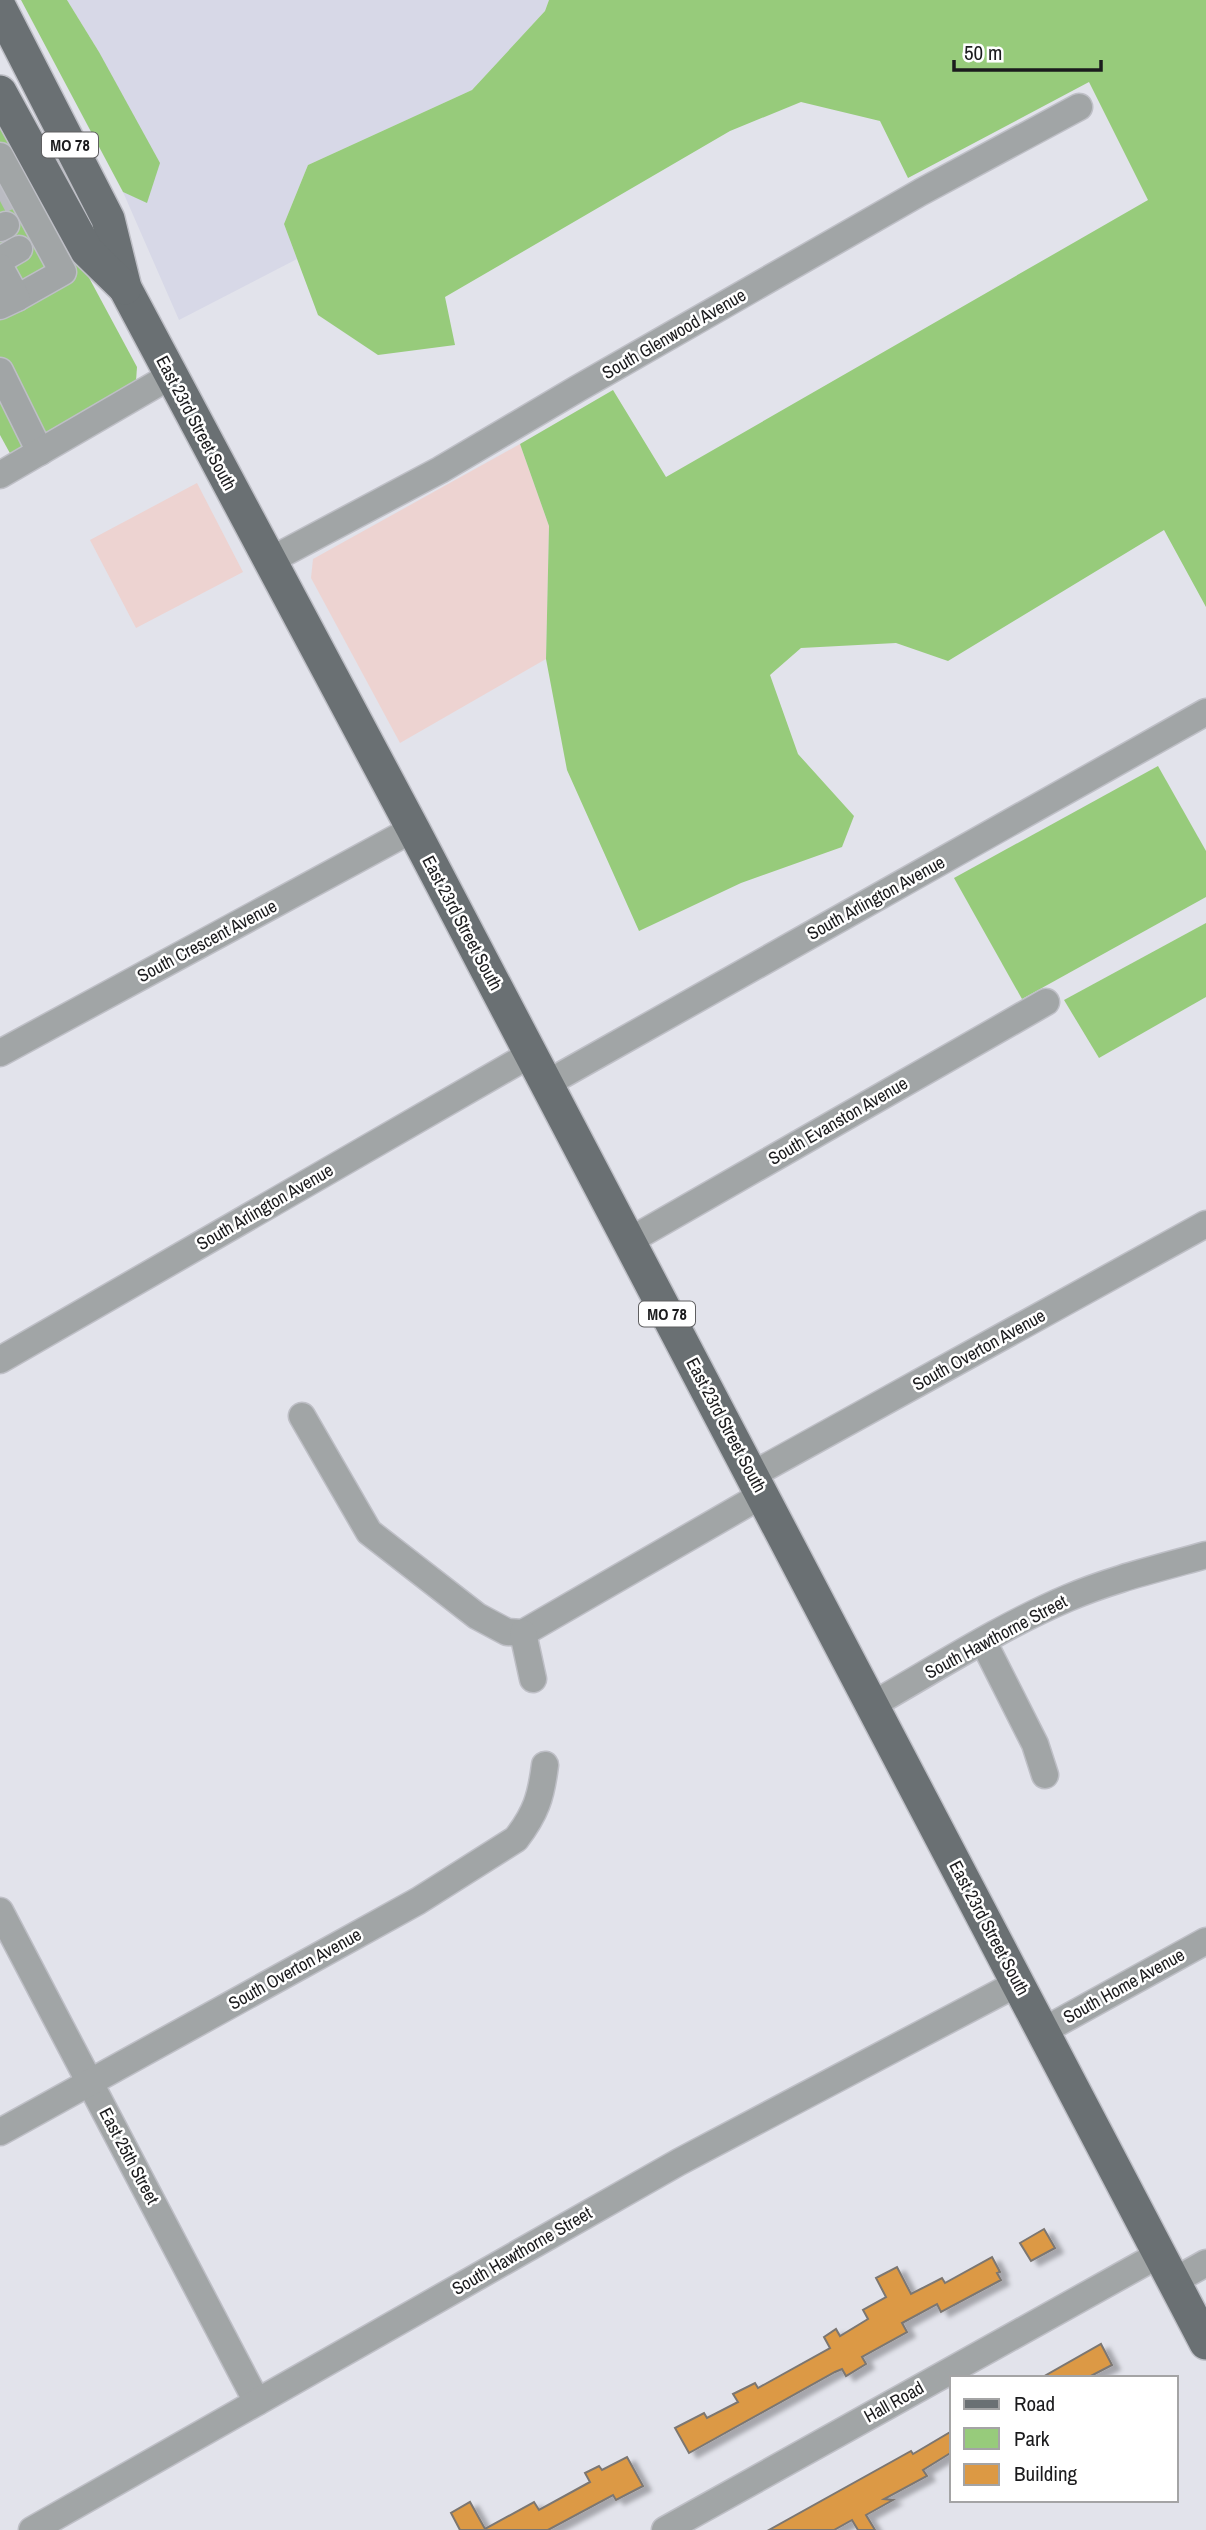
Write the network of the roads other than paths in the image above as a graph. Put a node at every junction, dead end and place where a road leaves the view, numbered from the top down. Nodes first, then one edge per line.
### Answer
1 (0, 8) edge
2 (0, 92) edge
3 (1079, 107) dead end
4 (3, 164) edge
5 (16, 211) edge
6 (20, 250) edge
7 (91, 255) junction
8 (63, 272) junction
9 (125, 289) junction
10 (9, 302) edge
11 (0, 371) edge
12 (172, 375) junction
13 (40, 452) junction
14 (0, 475) edge
15 (269, 561) junction
16 (1206, 712) edge
17 (413, 829) junction
18 (1046, 1002) dead end
19 (0, 1053) edge
20 (531, 1054) junction
21 (547, 1084) junction
22 (1206, 1224) edge
23 (629, 1241) junction
24 (0, 1360) edge
25 (302, 1416) dead end
26 (757, 1485) junction
27 (1206, 1555) edge
28 (523, 1633) junction
29 (983, 1641) junction
30 (533, 1679) dead end
31 (872, 1705) junction
32 (545, 1765) dead end
33 (1045, 1775) dead end
34 (0, 1911) edge
35 (1206, 1941) edge
36 (1018, 1983) junction
37 (1043, 2031) junction
38 (90, 2082) junction
39 (0, 2132) edge
40 (1206, 2263) edge
41 (1167, 2268) junction
42 (1206, 2342) edge
43 (960, 2376) edge
44 (950, 2381) edge
45 (257, 2402) junction
46 (32, 2530) edge
47 (665, 2530) edge

1 - 9 main road, East 23rd Street South / MO 78
2 - 7 main road, East 23rd Street South / MO 78
3 - 15 street, South Glenwood Avenue
4 - 5 street
5 - 6 street
6 - 8 street
6 - 10 street
7 - 8 street
7 - 9 main road, East 23rd Street South / MO 78
8 - 10 street
9 - 12 main road, East 23rd Street South / MO 78
11 - 13 street
12 - 13 street
12 - 15 main road, East 23rd Street South / MO 78
13 - 14 street
15 - 17 main road, East 23rd Street South / MO 78
16 - 21 street, South Arlington Avenue
17 - 19 street, South Crescent Avenue
17 - 20 main road, East 23rd Street South / MO 78
18 - 23 street, South Evanston Avenue
20 - 21 main road, East 23rd Street South / MO 78
20 - 24 street, South Arlington Avenue
21 - 23 main road, East 23rd Street South / MO 78
22 - 26 street, South Overton Avenue
23 - 26 main road, East 23rd Street South / MO 78
25 - 28 street
26 - 28 street, South Overton Avenue
26 - 31 main road, East 23rd Street South / MO 78
27 - 29 street, South Hawthorne Street
28 - 30 street
29 - 31 street, South Hawthorne Street
29 - 33 street
31 - 36 main road, East 23rd Street South / MO 78
32 - 38 street, South Overton Avenue
34 - 38 street, East 25th Street
35 - 37 street, South Home Avenue
36 - 37 main road, East 23rd Street South / MO 78
36 - 45 street, South Hawthorne Street
37 - 41 main road, East 23rd Street South / MO 78
38 - 39 street, South Overton Avenue
38 - 45 street, East 25th Street
40 - 41 street, Hall Road
41 - 42 main road, East 23rd Street South / MO 78
41 - 43 street, Hall Road
44 - 47 street, Hall Road
45 - 46 street, South Hawthorne Street

